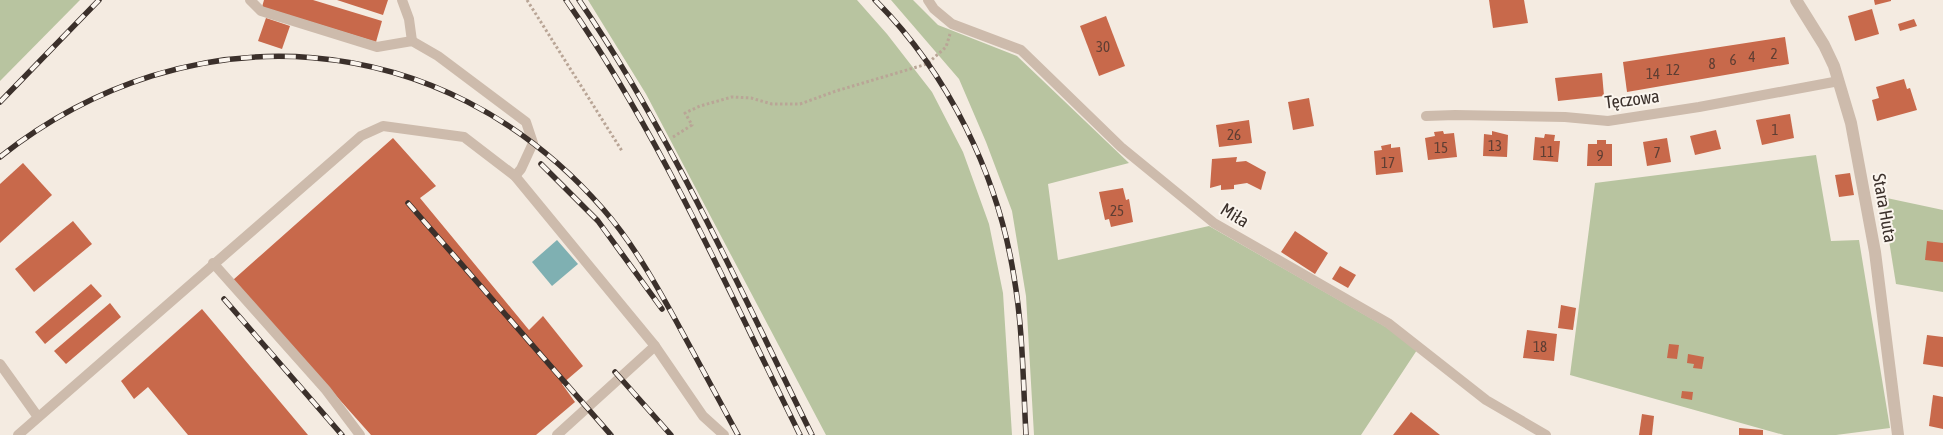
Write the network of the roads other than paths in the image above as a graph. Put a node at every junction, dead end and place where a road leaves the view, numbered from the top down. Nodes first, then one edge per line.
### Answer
1 (250, 0) edge
2 (402, 0) edge
3 (928, 0) edge
4 (1796, 0) edge
5 (412, 41) junction
6 (1839, 81) junction
7 (1426, 116) dead end
8 (515, 176) junction
9 (213, 263) junction
10 (656, 346) junction
11 (0, 364) edge
12 (38, 417) junction
13 (18, 435) edge
14 (360, 435) edge
15 (557, 435) edge
16 (724, 435) edge
17 (1546, 435) edge
18 (1898, 435) edge

1 - 5 lane
2 - 5 lane
3 - 17 lane, Miła
4 - 6 street, Stara Huta
5 - 8 lane
6 - 7 lane, Tęczowa
6 - 18 street, Stara Huta
8 - 9 lane
8 - 10 lane
9 - 12 lane
9 - 14 lane
10 - 15 lane
10 - 16 lane
11 - 12 lane
12 - 13 lane

